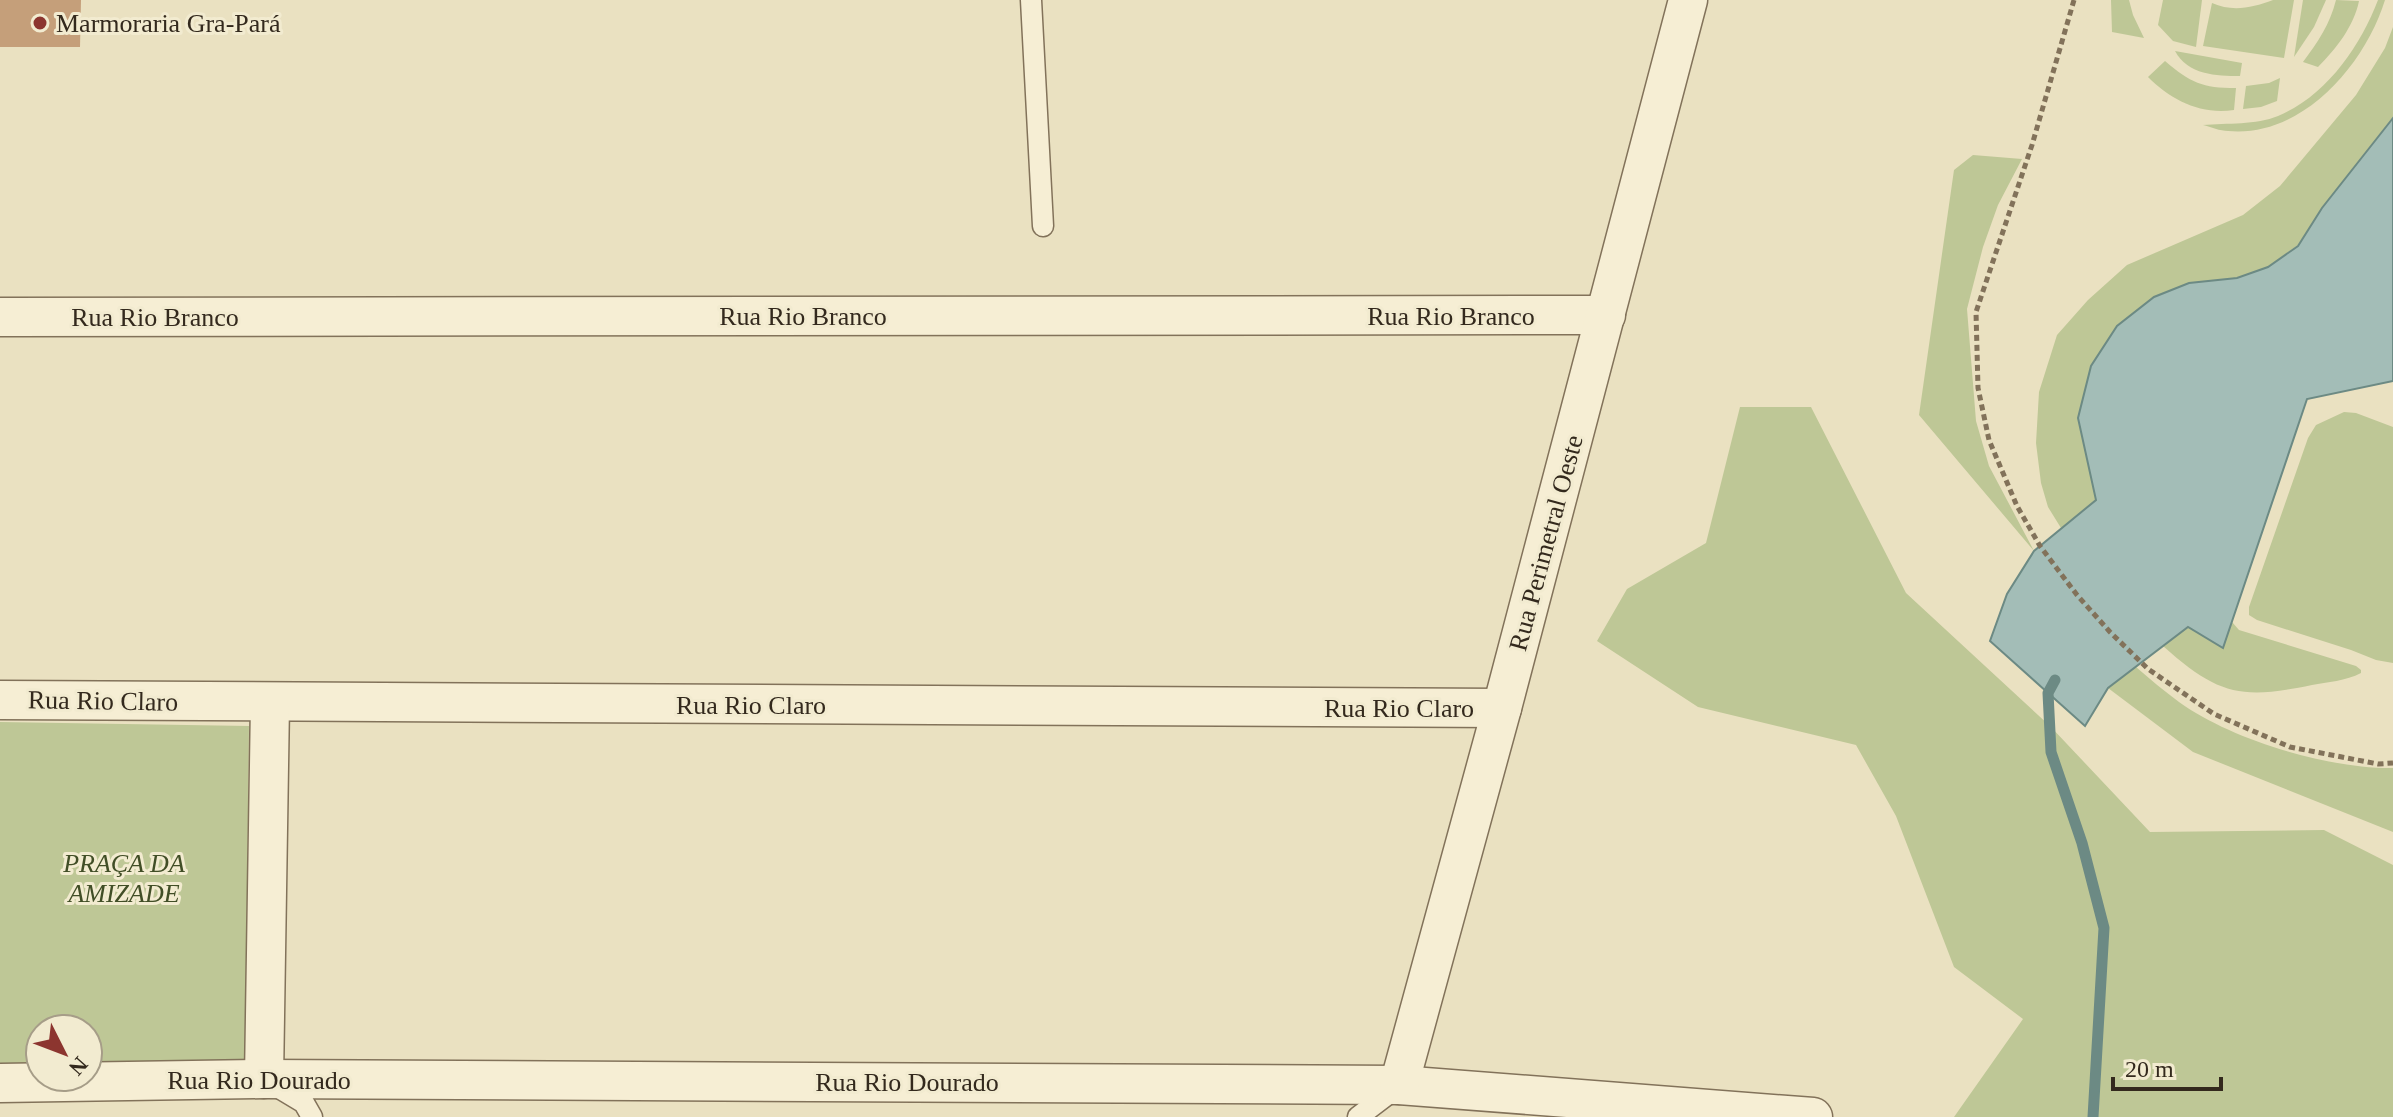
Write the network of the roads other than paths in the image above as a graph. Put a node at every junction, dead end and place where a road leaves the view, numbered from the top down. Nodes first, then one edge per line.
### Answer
1 (1031, 0) edge
2 (1688, 0) edge
3 (1043, 226) dead end
4 (1606, 315) junction
5 (0, 317) edge
6 (0, 700) edge
7 (270, 703) junction
8 (1502, 708) junction
9 (264, 1079) junction
10 (0, 1083) edge
11 (1399, 1085) junction
12 (1363, 1115) edge
13 (312, 1117) edge
14 (1813, 1117) edge

1 - 3 lane
2 - 4 street, Rua Perimetral Oeste
4 - 5 street, Rua Rio Branco
4 - 8 street, Rua Perimetral Oeste
6 - 7 street, Rua Rio Claro
7 - 8 street, Rua Rio Claro
7 - 9 street
8 - 11 street, Rua Perimetral Oeste
9 - 10 street, Rua Rio Dourado
9 - 11 street, Rua Rio Dourado
9 - 13 lane
11 - 12 lane
11 - 14 street, Rua Rio Dourado

